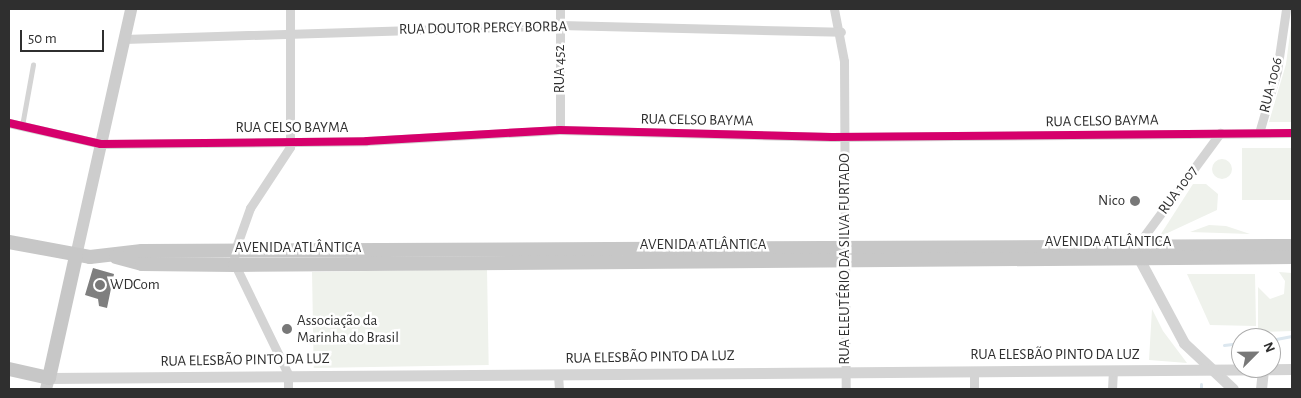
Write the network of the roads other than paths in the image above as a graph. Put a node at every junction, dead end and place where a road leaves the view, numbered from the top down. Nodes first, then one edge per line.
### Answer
1 (131, 9) edge
2 (290, 9) edge
3 (560, 9) edge
4 (836, 9) edge
5 (1286, 9) edge
6 (560, 26) junction
7 (841, 32) junction
8 (290, 34) junction
9 (124, 39) junction
10 (33, 65) dead end
11 (9, 123) edge
12 (22, 126) junction
13 (560, 130) junction
14 (1292, 132) edge
15 (1220, 133) junction
16 (1259, 133) junction
17 (845, 137) junction
18 (290, 142) junction
19 (102, 144) junction
20 (9, 242) edge
21 (1292, 246) edge
22 (1136, 253) junction
23 (845, 255) junction
24 (76, 256) junction
25 (1292, 257) edge
26 (235, 259) junction
27 (9, 368) edge
28 (846, 370) junction
29 (1212, 370) junction
30 (1231, 370) edge
31 (974, 372) junction
32 (1113, 372) junction
33 (288, 374) junction
34 (558, 375) junction
35 (48, 383) edge
36 (288, 389) edge
37 (559, 389) edge
38 (846, 389) edge
39 (974, 389) edge
40 (1112, 389) edge
41 (1233, 389) edge

1 - 9 main road
2 - 8 street
3 - 6 street, RUA 452
4 - 7 street, RUA ELEUTÉRIO DA SILVA FURTADO
5 - 16 street, RUA 1006
6 - 7 street, RUA DOUTOR PERCY BORBA
6 - 8 street, RUA DOUTOR PERCY BORBA
6 - 13 street, RUA 452
7 - 17 street, RUA ELEUTÉRIO DA SILVA FURTADO
8 - 9 street, RUA DOUTOR PERCY BORBA
8 - 18 street
9 - 19 main road
10 - 12 lane
11 - 12 street, RUA CELSO BAYMA
12 - 19 street, RUA CELSO BAYMA
13 - 17 street, RUA CELSO BAYMA
13 - 18 street, RUA CELSO BAYMA
14 - 16 street, RUA CELSO BAYMA
15 - 16 street, RUA CELSO BAYMA
15 - 17 street, RUA CELSO BAYMA
15 - 22 street, RUA 1007
17 - 23 street, RUA ELEUTÉRIO DA SILVA FURTADO
18 - 19 street, RUA CELSO BAYMA
18 - 26 street
19 - 24 main road
20 - 24 main road, AVENIDA ATLÂNTICA
21 - 22 main road, AVENIDA ATLÂNTICA
22 - 23 main road, AVENIDA ATLÂNTICA
22 - 25 main road, AVENIDA ATLÂNTICA
22 - 29 street
23 - 26 main road, AVENIDA ATLÂNTICA
23 - 28 street, RUA ELEUTÉRIO DA SILVA FURTADO
24 - 26 main road, AVENIDA ATLÂNTICA
24 - 35 main road
26 - 33 street
27 - 35 main road, RUA ELESBÃO PINTO DA LUZ
28 - 31 street, RUA ELESBÃO PINTO DA LUZ
28 - 34 street, RUA ELESBÃO PINTO DA LUZ
28 - 38 street, RUA ELEUTÉRIO DA SILVA FURTADO
29 - 30 street, RUA ELESBÃO PINTO DA LUZ
29 - 32 street, RUA ELESBÃO PINTO DA LUZ
29 - 41 street
31 - 32 street, RUA ELESBÃO PINTO DA LUZ
31 - 39 street
32 - 40 street
33 - 34 street, RUA ELESBÃO PINTO DA LUZ
33 - 35 street, RUA ELESBÃO PINTO DA LUZ
33 - 36 street
34 - 37 street

